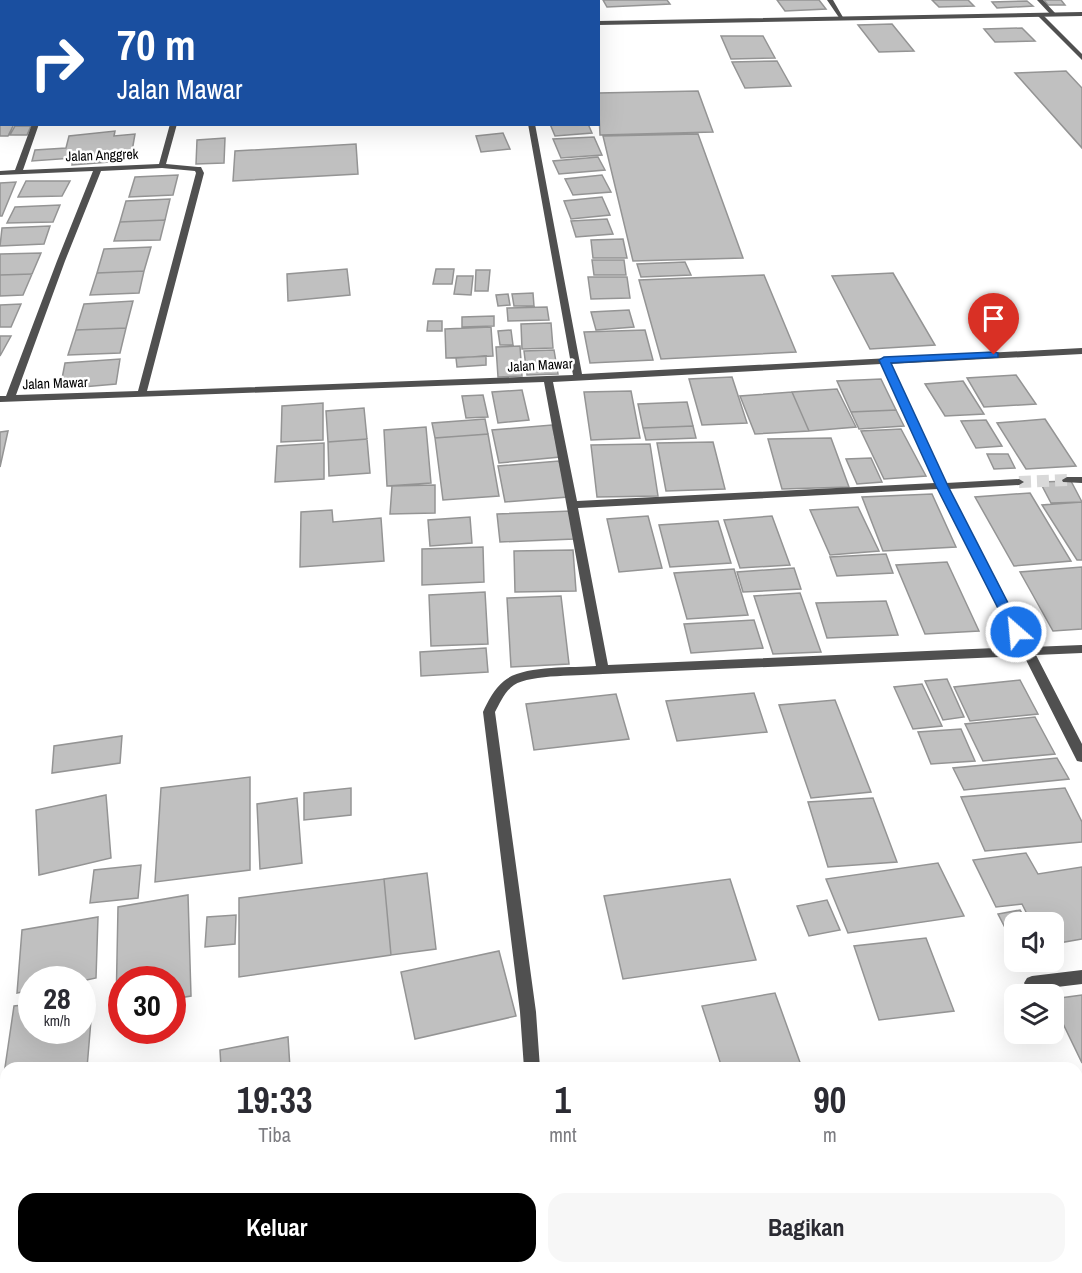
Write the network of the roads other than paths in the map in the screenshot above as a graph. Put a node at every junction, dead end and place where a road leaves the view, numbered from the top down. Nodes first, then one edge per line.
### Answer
1 (830, 0) edge
2 (1040, 0) edge
3 (1082, 14) edge
4 (1040, 15) junction
5 (1054, 15) junction
6 (842, 18) junction
7 (600, 23) edge
8 (1082, 58) edge
9 (35, 126) edge
10 (173, 126) edge
11 (531, 126) edge
12 (162, 166) junction
13 (98, 170) junction
14 (18, 172) junction
15 (0, 173) edge
16 (1082, 351) edge
17 (884, 360) junction
18 (578, 377) junction
19 (548, 379) junction
20 (142, 393) junction
21 (5, 398) edge
22 (1067, 480) tunnel mouth
23 (1082, 480) edge
24 (1018, 483) tunnel mouth
25 (942, 486) junction
26 (573, 505) junction
27 (1082, 649) edge
28 (1026, 651) junction
29 (603, 670) junction
30 (1082, 758) edge
31 (1082, 977) edge
32 (1032, 983) dead end
33 (532, 1062) edge

1 - 6 street
2 - 5 street
3 - 5 street
4 - 5 street
4 - 6 street
4 - 8 street
6 - 7 street
9 - 14 street
10 - 12 street, Jalan Anggrek
11 - 18 street
12 - 13 street, Jalan Anggrek
12 - 20 street
13 - 14 street, Jalan Anggrek
13 - 21 street
14 - 15 street, Jalan Anggrek
16 - 17 street, Jalan Mawar
17 - 18 street, Jalan Mawar
17 - 25 street
18 - 19 street, Jalan Mawar
19 - 20 street, Jalan Mawar
19 - 26 street
20 - 21 street, Jalan Mawar
22 - 23 street
24 - 25 street
25 - 26 street
25 - 28 street
26 - 29 street
27 - 28 street
28 - 29 street
28 - 30 street
29 - 33 street
31 - 32 street

